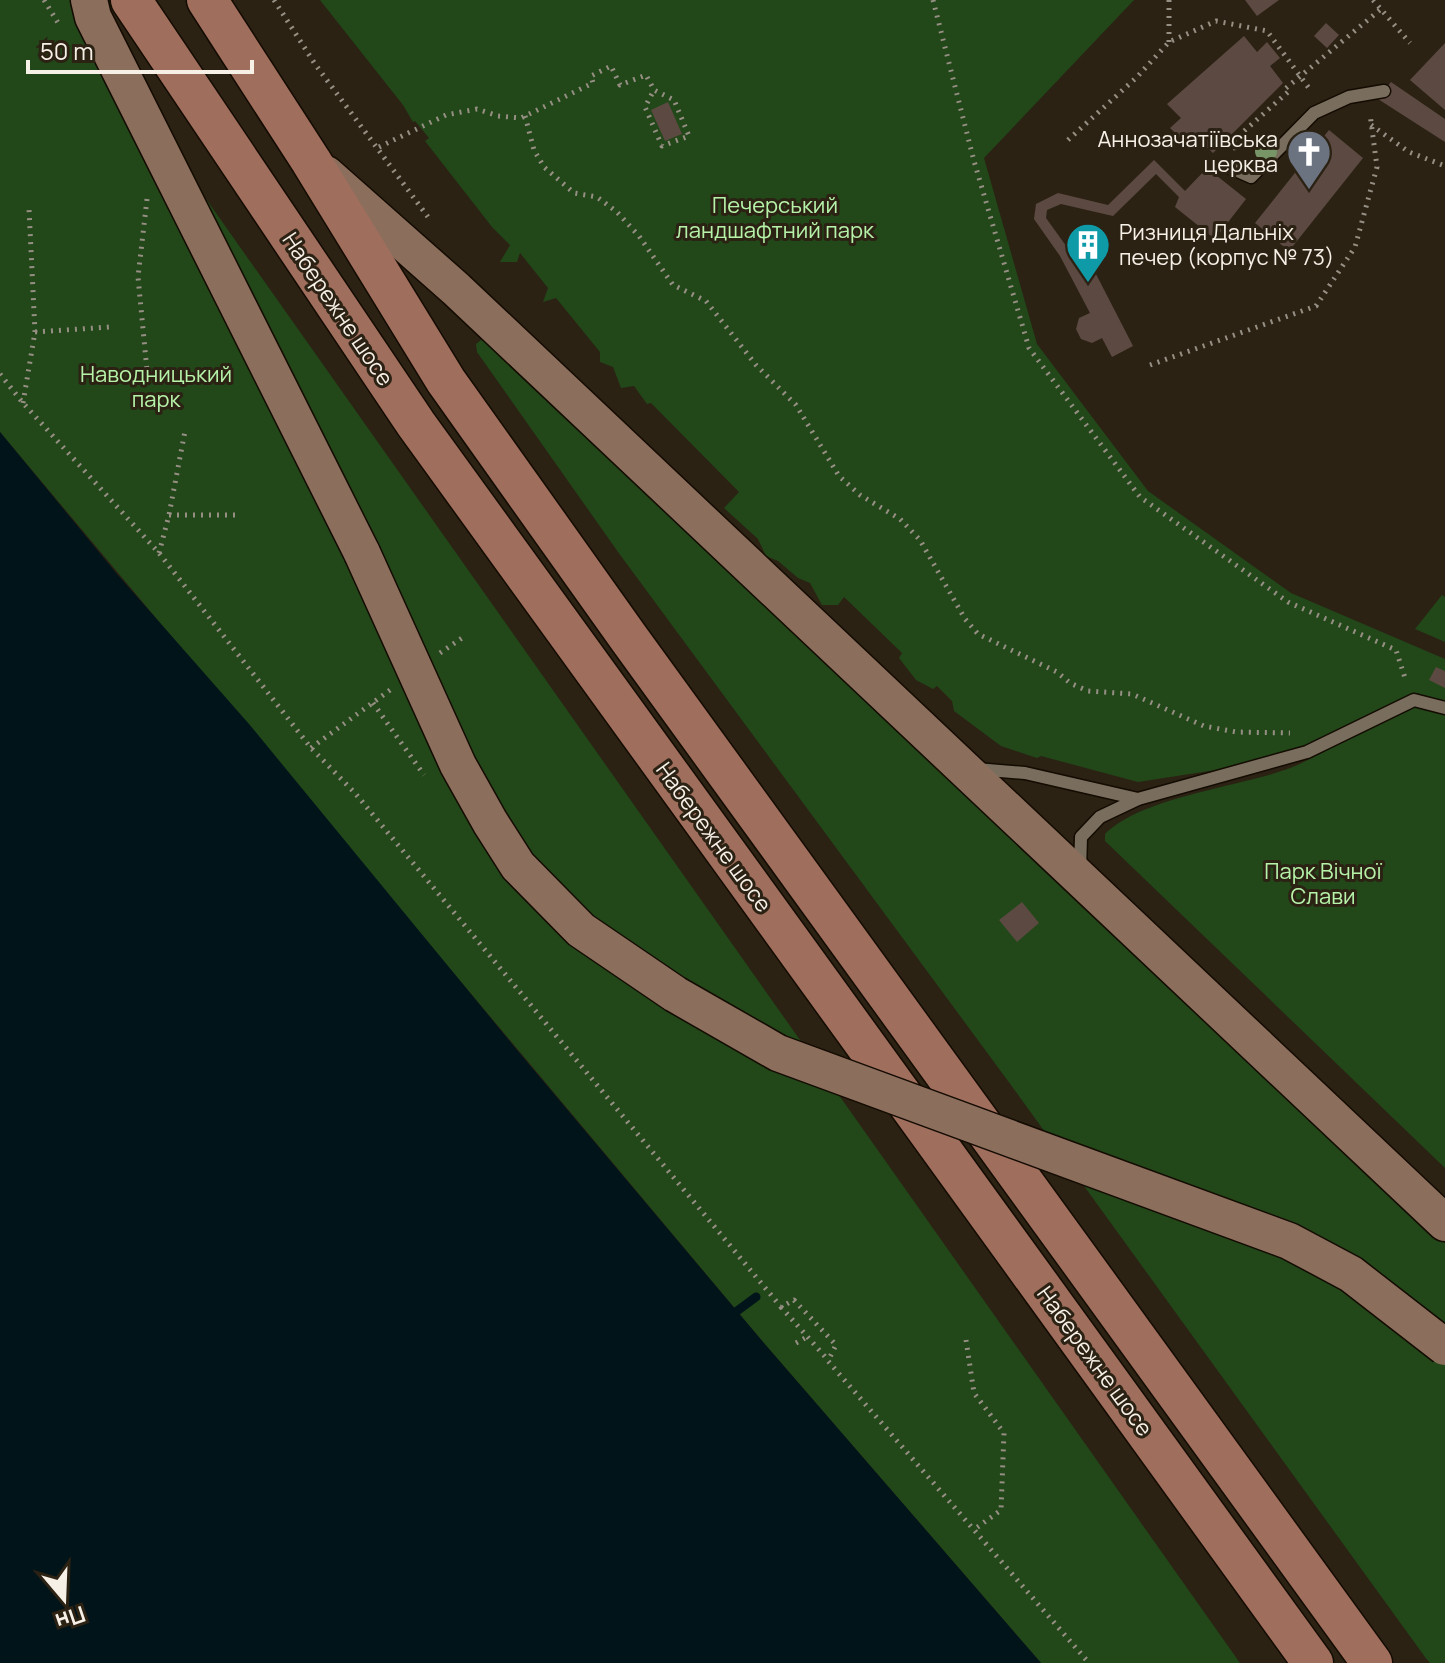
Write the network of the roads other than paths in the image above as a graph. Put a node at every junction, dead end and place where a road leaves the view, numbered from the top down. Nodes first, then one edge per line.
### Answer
1 (89, 0) edge
2 (131, 0) edge
3 (207, 0) edge
4 (1384, 91) dead end
5 (311, 161) junction
6 (1224, 165) dead end
7 (1445, 708) edge
8 (965, 768) junction
9 (1138, 799) junction
10 (1080, 878) junction
11 (1445, 1223) edge
12 (1445, 1347) edge
13 (1313, 1663) edge
14 (1372, 1663) edge

1 - 12 main road, bridge
2 - 13 main road, Набережне шосе
3 - 5 main road
4 - 6 lane
5 - 8 main road
5 - 14 main road
7 - 9 lane
8 - 9 lane
8 - 10 main road
9 - 10 lane
10 - 11 main road

